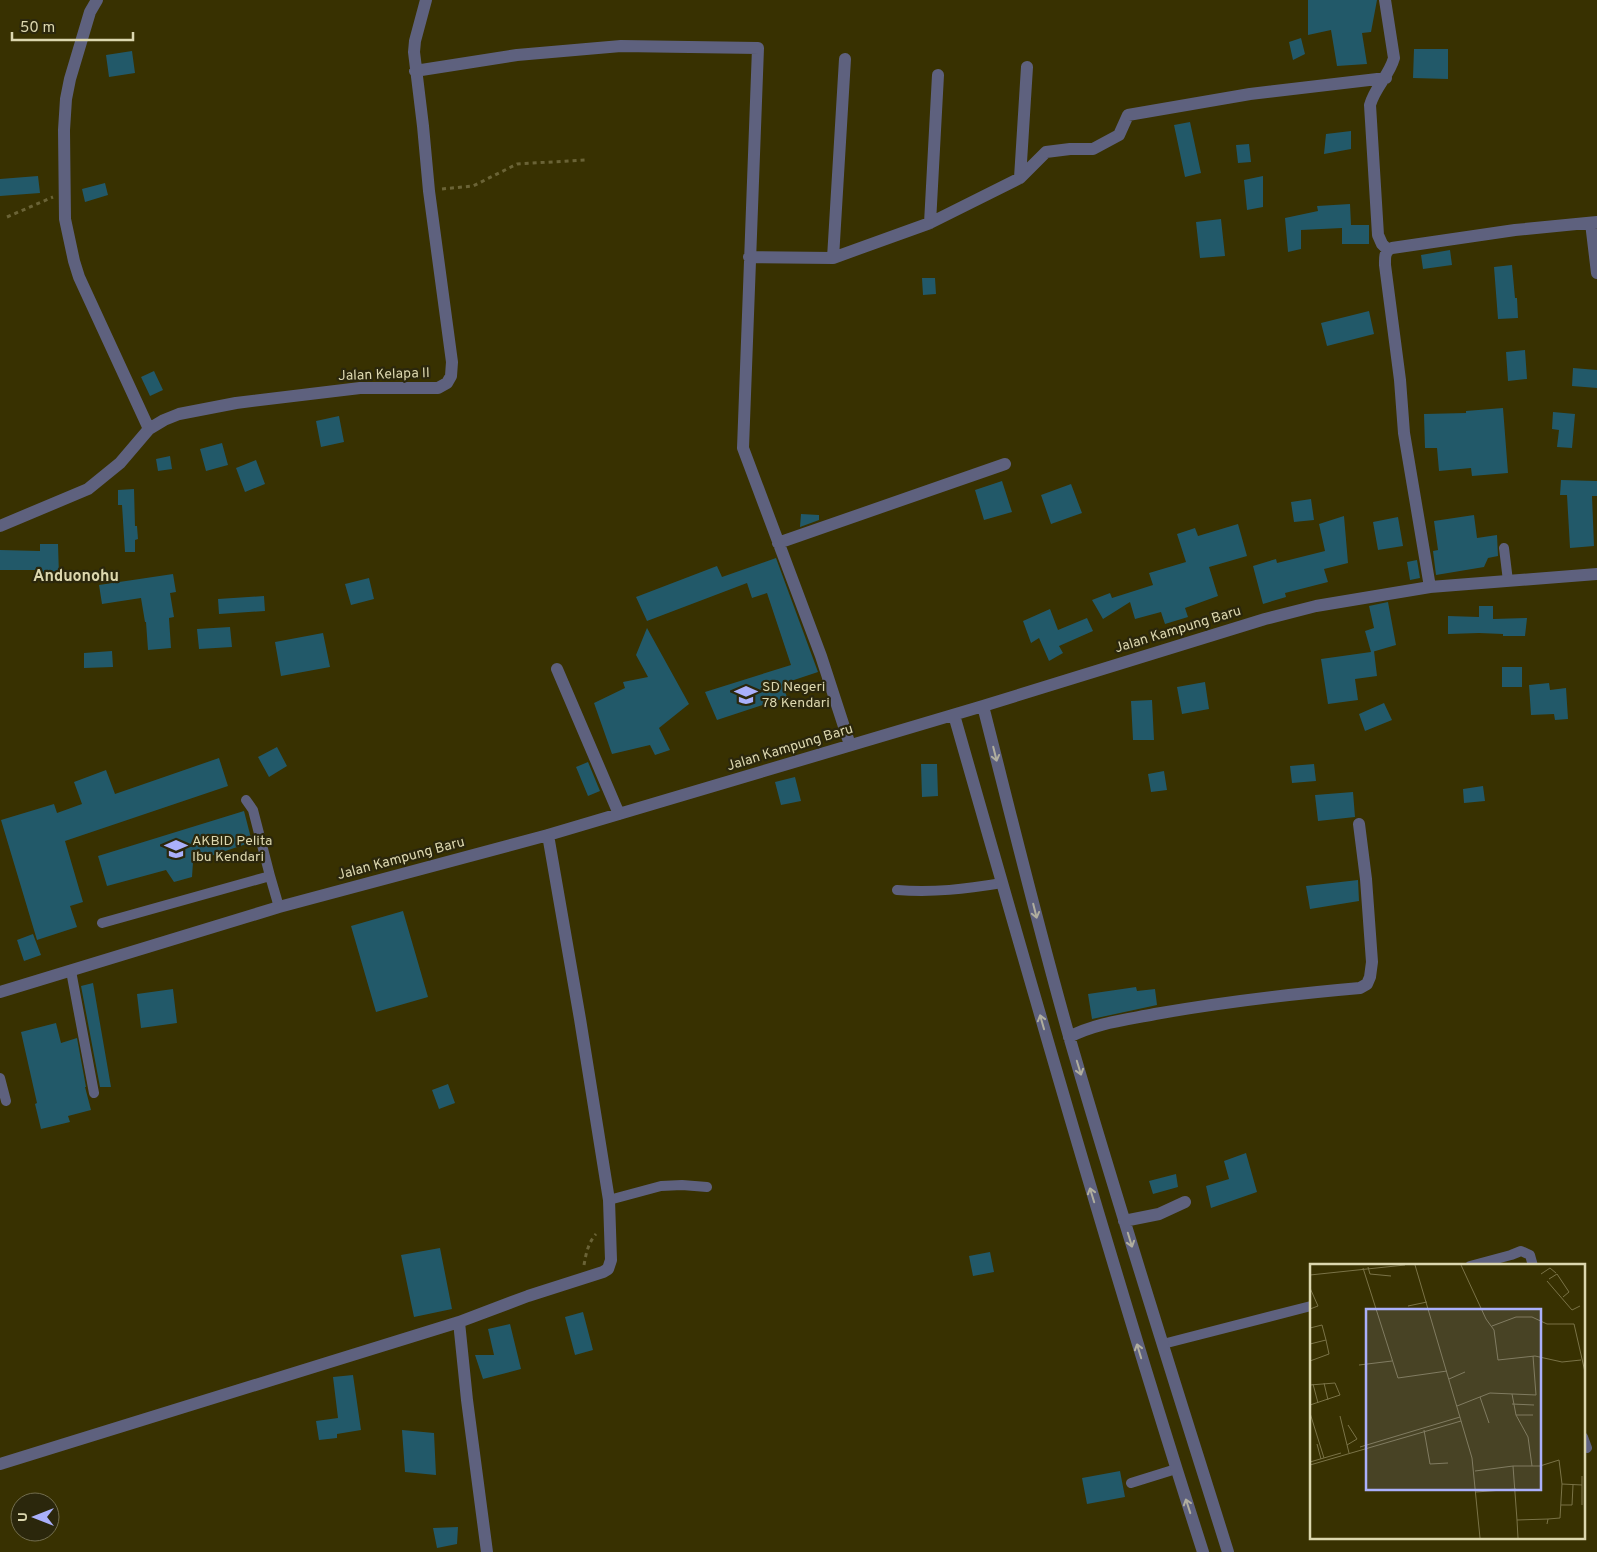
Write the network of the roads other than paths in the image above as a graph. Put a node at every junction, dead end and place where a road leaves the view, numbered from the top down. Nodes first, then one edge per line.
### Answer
1 (97, 0) edge
2 (426, 0) edge
3 (1385, 0) edge
4 (846, 59) dead end
5 (1027, 67) dead end
6 (415, 71) junction
7 (938, 75) dead end
8 (1386, 78) junction
9 (1020, 178) junction
10 (1594, 222) edge
11 (930, 223) junction
12 (1388, 250) junction
13 (749, 257) junction
14 (832, 258) junction
15 (1597, 273) edge
16 (149, 430) junction
17 (1005, 464) dead end
18 (0, 526) edge
19 (778, 543) junction
20 (1504, 548) dead end
21 (1597, 574) edge
22 (1508, 581) junction
23 (1430, 587) junction
24 (557, 669) dead end
25 (983, 706) junction
26 (954, 715) junction
27 (850, 746) junction
28 (246, 800) dead end
29 (619, 814) junction
30 (1359, 824) dead end
31 (548, 835) junction
32 (270, 876) junction
33 (1002, 883) junction
34 (896, 890) dead end
35 (279, 907) junction
36 (102, 923) dead end
37 (71, 971) junction
38 (0, 992) edge
39 (1070, 1037) junction
40 (0, 1078) edge
41 (94, 1093) dead end
42 (6, 1101) dead end
43 (707, 1187) dead end
44 (608, 1200) junction
45 (1185, 1202) dead end
46 (1124, 1221) junction
47 (1477, 1264) edge
48 (1532, 1264) edge
49 (1310, 1306) edge
50 (459, 1322) junction
51 (1163, 1344) junction
52 (1584, 1439) edge
53 (1587, 1448) dead end
54 (0, 1464) edge
55 (1176, 1469) junction
56 (1131, 1483) dead end
57 (487, 1552) edge
58 (1203, 1552) edge
59 (1228, 1552) edge

1 - 16 street
2 - 6 street, Jalan Kelapa II
3 - 8 street
4 - 14 street
5 - 9 street
6 - 13 street
6 - 16 street, Jalan Kelapa II
7 - 11 street
8 - 9 street
8 - 12 street
9 - 11 street
10 - 12 street
10 - 15 street
11 - 14 street
12 - 23 street
13 - 14 street
13 - 19 street
16 - 18 street, Jalan Kelapa II
17 - 19 street
19 - 27 street
20 - 22 lane
21 - 22 street, Jalan Kampung Baru
22 - 23 street, Jalan Kampung Baru
23 - 25 street, Jalan Kampung Baru
24 - 29 street
25 - 26 street, Jalan Kampung Baru
25 -> 39 street
26 - 27 street, Jalan Kampung Baru
26 - 33 street
27 - 29 street, Jalan Kampung Baru
28 - 32 lane
29 - 31 street, Jalan Kampung Baru
30 - 39 street
31 - 35 street, Jalan Kampung Baru
31 - 44 street
32 - 35 lane
32 - 36 lane
33 - 34 lane
55 -> 33 street
35 - 37 street, Jalan Kampung Baru
37 - 38 street, Jalan Kampung Baru
37 - 41 lane
39 -> 46 street
40 - 42 lane
43 - 44 lane
44 - 50 street
45 - 46 street
46 -> 51 street
47 - 48 lane
49 - 51 lane
50 - 54 street
50 - 57 street
51 - 59 street
52 - 53 lane
55 - 56 lane
58 -> 55 street

